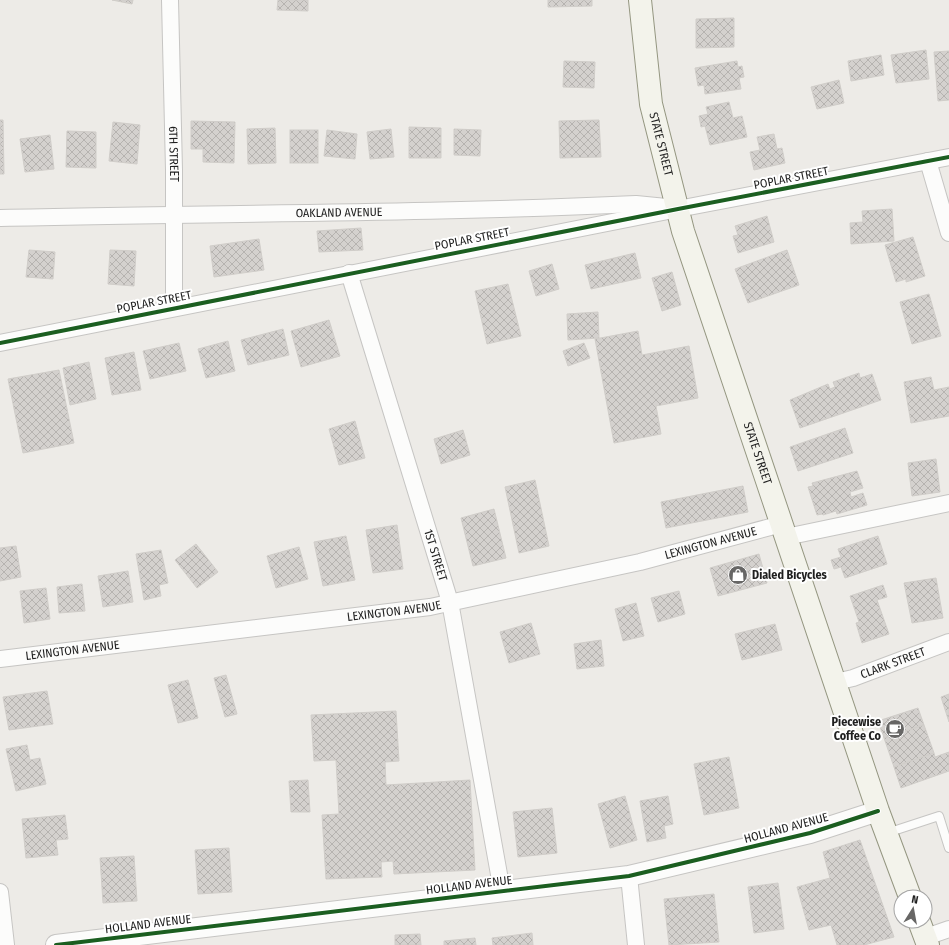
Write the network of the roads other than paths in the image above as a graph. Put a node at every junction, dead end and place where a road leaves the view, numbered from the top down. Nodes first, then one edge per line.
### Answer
1 (170, 0) edge
2 (640, 0) edge
3 (949, 157) edge
4 (928, 162) junction
5 (678, 209) junction
6 (174, 214) junction
7 (0, 218) edge
8 (949, 233) edge
9 (349, 273) junction
10 (174, 308) junction
11 (0, 343) edge
12 (949, 502) edge
13 (783, 530) junction
14 (450, 602) junction
15 (949, 642) edge
16 (0, 659) edge
17 (836, 682) junction
18 (878, 811) junction
19 (886, 833) junction
20 (949, 848) edge
21 (629, 876) junction
22 (907, 889) edge
23 (502, 891) junction
24 (0, 892) edge
25 (949, 929) edge
26 (924, 934) edge
27 (6, 945) edge
28 (56, 945) edge
29 (636, 945) edge

1 - 6 street, 6TH STREET
2 - 5 main road, STATE STREET
3 - 4 street, POPLAR STREET
4 - 5 street, POPLAR STREET
4 - 8 street
5 - 6 street, OAKLAND AVENUE
5 - 9 street, POPLAR STREET
5 - 13 main road, STATE STREET
6 - 7 street, OAKLAND AVENUE
6 - 10 street, 6TH STREET
9 - 10 street, POPLAR STREET
9 - 14 street, 1ST STREET
10 - 11 street, POPLAR STREET
12 - 13 street, LEXINGTON AVENUE
13 - 14 street, LEXINGTON AVENUE
13 - 17 main road, STATE STREET
14 - 16 street, LEXINGTON AVENUE
14 - 23 street, 1ST STREET
15 - 17 street, CLARK STREET
17 - 18 main road, STATE STREET
18 - 19 main road, STATE STREET
18 - 21 street, HOLLAND AVENUE
19 - 20 lane
19 - 22 main road, STATE STREET
21 - 23 street, HOLLAND AVENUE
21 - 29 street
23 - 28 street, HOLLAND AVENUE
24 - 27 street
25 - 26 street

